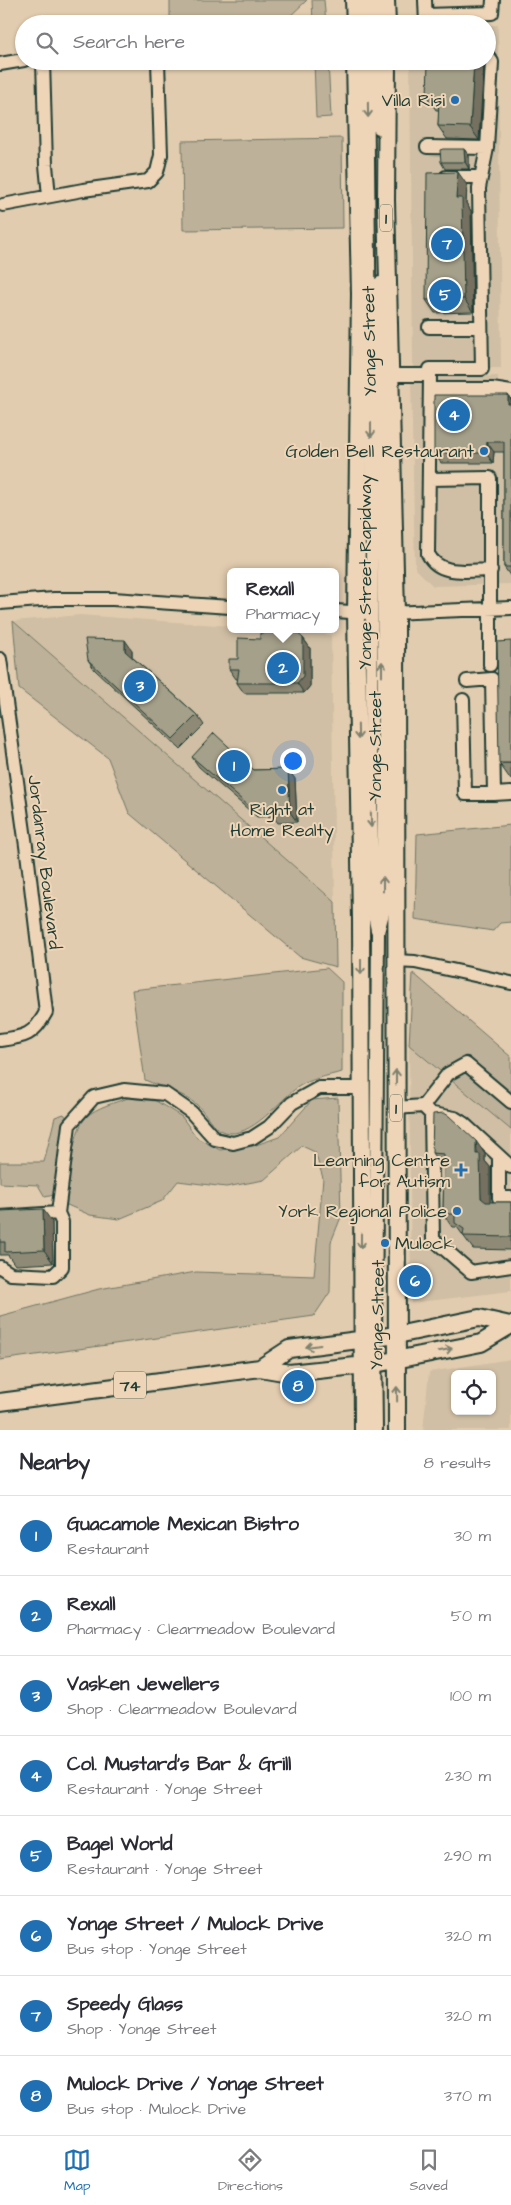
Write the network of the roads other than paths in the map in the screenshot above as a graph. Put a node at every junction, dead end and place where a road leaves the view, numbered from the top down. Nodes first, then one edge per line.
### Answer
1 (354, 0) edge
2 (366, 0) edge
3 (375, 0) edge
4 (386, 0) edge
5 (425, 0) edge
6 (493, 0) edge
7 (355, 15) edge
8 (367, 15) edge
9 (376, 15) edge
10 (387, 15) edge
11 (426, 15) edge
12 (479, 15) edge
13 (15, 62) edge
14 (0, 64) edge
15 (43, 70) edge
16 (158, 70) edge
17 (355, 70) edge
18 (367, 70) edge
19 (378, 70) edge
20 (387, 70) edge
21 (492, 70) edge
22 (428, 147) dead end
23 (487, 148) junction
24 (436, 177) edge
25 (481, 177) junction
26 (49, 196) junction
27 (3, 205) dead end
28 (429, 327) dead end
29 (481, 327) junction
30 (430, 369) dead end
31 (389, 375) junction
32 (430, 389) junction
33 (511, 392) edge
34 (429, 479) junction
35 (490, 570) junction
36 (0, 603) edge
37 (227, 607) edge
38 (490, 608) junction
39 (511, 608) edge
40 (339, 611) edge
41 (376, 613) junction
42 (0, 659) edge
43 (490, 665) dead end
44 (467, 681) dead end
45 (464, 700) dead end
46 (511, 793) edge
47 (494, 794) junction
48 (395, 962) junction
49 (511, 984) edge
50 (0, 1040) edge
51 (361, 1088) junction
52 (511, 1102) edge
53 (396, 1108) junction
54 (427, 1110) junction
55 (499, 1156) junction
56 (511, 1167) edge
57 (511, 1198) edge
58 (58, 1213) junction
59 (0, 1216) edge
60 (511, 1266) edge
61 (0, 1267) edge
62 (510, 1325) edge
63 (397, 1335) junction
64 (368, 1338) junction
65 (397, 1358) junction
66 (368, 1365) junction
67 (260, 1368) junction
68 (0, 1402) edge
69 (362, 1430) edge
70 (376, 1430) edge
71 (397, 1430) edge

1 - 7 main road
2 - 8 street
3 - 9 street
4 - 10 main road
5 - 11 street
6 - 12 street
13 - 14 street
15 - 26 street
16 - 26 street
17 - 41 main road, Yonge Street / 1
18 -> 41 street, Yonge Street Rapidway
19 - 41 street, Yonge Street Rapidway
20 - 31 main road, Yonge Street / 1
21 - 23 street
22 - 23 street
23 - 25 street
24 - 25 street
25 - 29 street
26 - 27 street
28 - 29 street
29 - 30 street
31 - 32 street
31 - 41 main road, Yonge Street / 1
32 - 33 street
32 - 34 street
34 - 35 street
34 - 35 street
35 - 38 street
36 - 37 street
38 - 39 street
38 - 41 street
38 - 43 street
40 - 41 street
41 - 48 main road, Yonge Street / 1
41 -> 51 main road, Yonge Street / 1
41 - 64 street, Yonge Street Rapidway
42 - 50 street, Jordanray Boulevard
44 - 47 street
45 - 47 street
46 - 47 street
48 - 49 street
53 -> 48 main road, Yonge Street / 1
51 - 58 street
51 -> 64 main road, Yonge Street / 1
52 - 54 street
53 - 54 street
53 - 63 main road, Yonge Street / 1
54 - 55 street
54 - 60 street
55 - 56 street
55 - 57 street
58 - 59 street
58 - 61 street
62 - 63 main road, 74
65 -> 62 main road, 74
63 - 64 main road, 74
63 - 65 main road, Yonge Street / 1
64 - 66 main road, Yonge Street / 1
64 -> 67 main road, 74
65 - 66 main road, 74
71 -> 65 main road, Yonge Street / 1
66 - 67 main road, 74
66 - 69 main road, Yonge Street / 1
66 - 70 street
67 - 68 main road, 74

